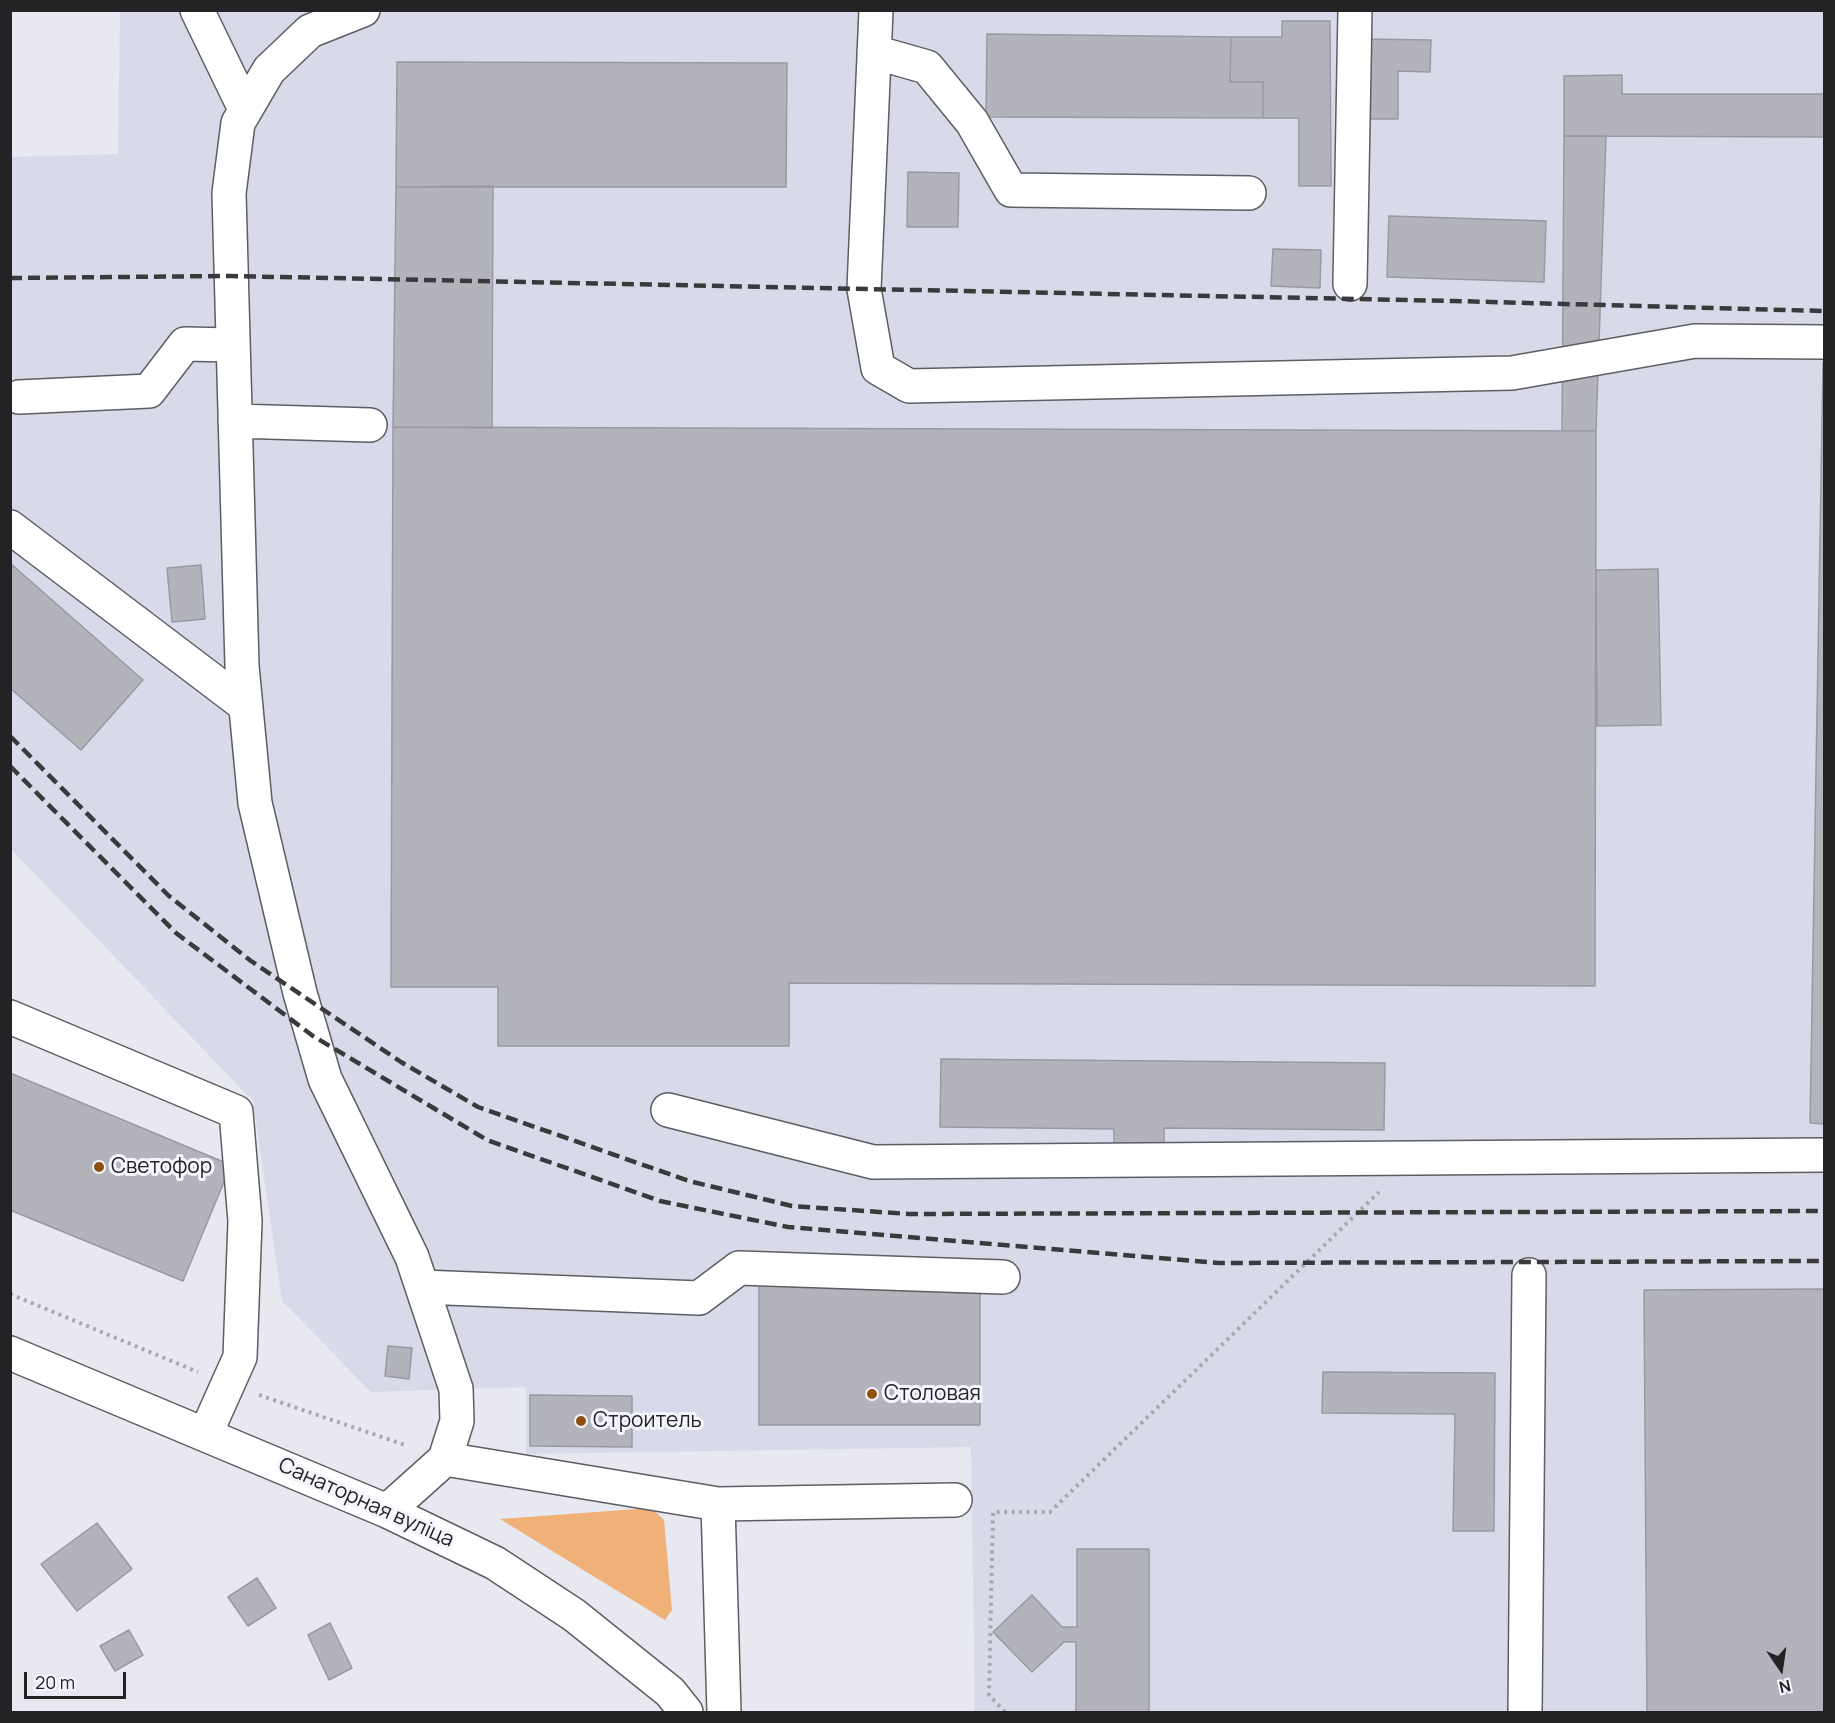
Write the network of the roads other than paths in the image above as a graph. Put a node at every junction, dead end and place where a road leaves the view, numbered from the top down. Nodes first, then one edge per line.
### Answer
1 (197, 10) edge
2 (363, 10) edge
3 (876, 10) edge
4 (1355, 10) edge
5 (874, 52) junction
6 (245, 109) junction
7 (1249, 193) dead end
8 (1350, 284) dead end
9 (1824, 342) edge
10 (233, 345) junction
11 (19, 397) dead end
12 (235, 421) junction
13 (370, 425) dead end
14 (10, 527) edge
15 (246, 706) junction
16 (10, 1017) edge
17 (668, 1110) dead end
18 (1824, 1155) edge
19 (1529, 1275) dead end
20 (1003, 1277) dead end
21 (422, 1287) junction
22 (10, 1353) edge
23 (206, 1433) junction
24 (445, 1459) junction
25 (955, 1500) dead end
26 (718, 1504) junction
27 (387, 1510) junction
28 (678, 1702) edge
29 (723, 1713) edge
30 (1525, 1713) edge

1 - 6 street
2 - 6 street
3 - 5 street
4 - 8 street
5 - 7 street
5 - 9 street
6 - 10 street
10 - 11 street
10 - 12 street
12 - 13 street
12 - 15 street
14 - 15 street
15 - 21 street
16 - 23 street
17 - 18 street
19 - 30 street
20 - 21 street
21 - 24 street
22 - 23 street, Санаторная вуліца
23 - 27 street, Санаторная вуліца
24 - 26 street
24 - 27 street
25 - 26 street
26 - 29 street
27 - 28 street, Санаторная вуліца
28 - 29 street, Санаторная вуліца

